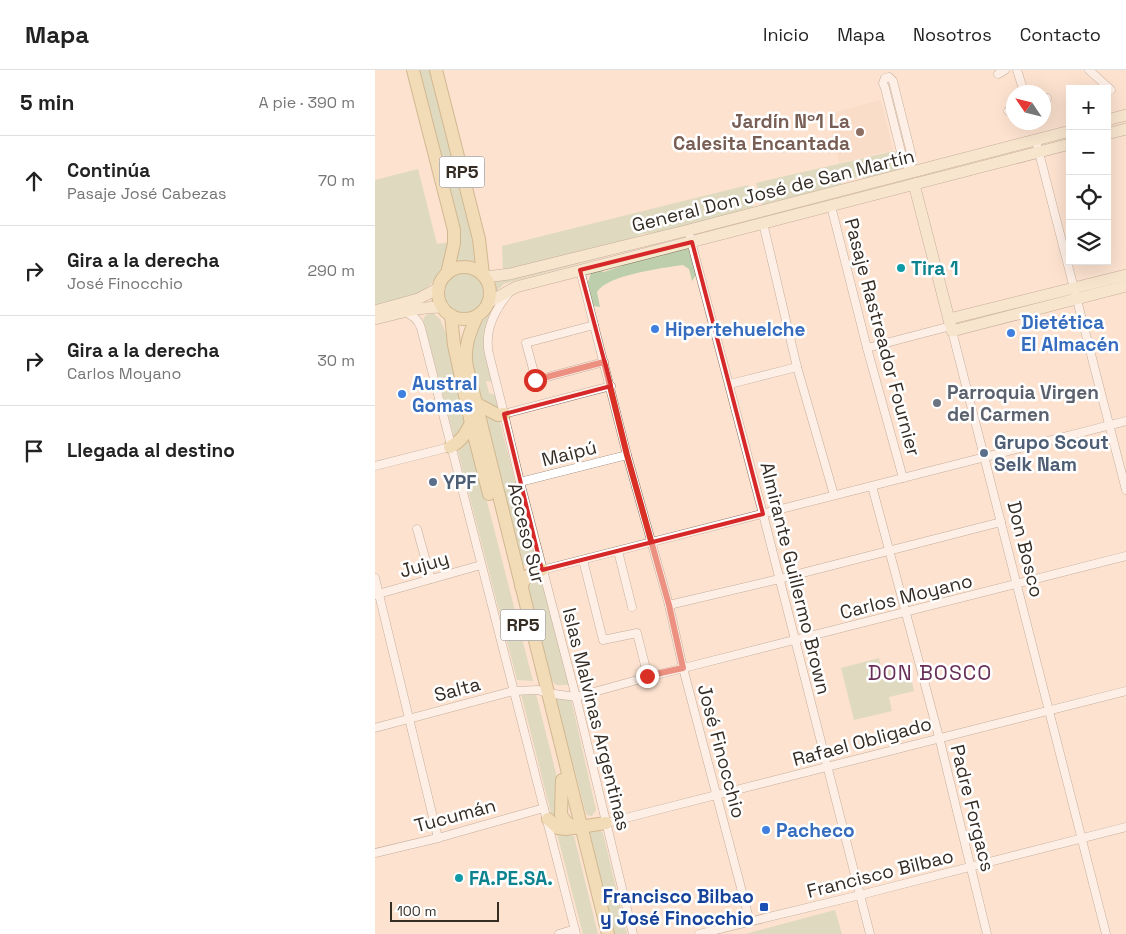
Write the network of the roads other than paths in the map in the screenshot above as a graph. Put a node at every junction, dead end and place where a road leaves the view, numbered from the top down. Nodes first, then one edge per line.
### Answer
1 (413, 70) edge
2 (436, 70) edge
3 (1017, 70) edge
4 (1088, 70) edge
5 (1092, 79) dead end
6 (1021, 85) edge
7 (1105, 85) edge
8 (1126, 115) edge
9 (1111, 119) edge
10 (1126, 129) edge
11 (1066, 133) edge
12 (1111, 133) edge
13 (1066, 144) edge
14 (1037, 147) junction
15 (913, 178) junction
16 (831, 206) junction
17 (763, 223) junction
18 (689, 230) junction
19 (692, 242) junction
20 (580, 270) junction
21 (447, 274) junction
22 (1126, 275) edge
23 (484, 276) junction
24 (1126, 286) edge
25 (516, 287) junction
26 (439, 288) junction
27 (1075, 294) junction
28 (489, 302) junction
29 (375, 311) edge
30 (401, 312) junction
31 (447, 312) junction
32 (477, 316) junction
33 (375, 319) edge
34 (594, 325) junction
35 (951, 325) junction
36 (867, 348) junction
37 (604, 362) junction
38 (797, 367) junction
39 (730, 384) junction
40 (611, 386) junction
41 (475, 403) junction
42 (504, 414) junction
43 (1126, 421) edge
44 (471, 423) junction
45 (1109, 425) junction
46 (451, 447) junction
47 (627, 455) junction
48 (984, 457) junction
49 (375, 466) edge
50 (903, 478) junction
51 (519, 482) junction
52 (872, 486) junction
53 (1126, 490) edge
54 (833, 496) junction
55 (763, 514) junction
56 (1001, 522) junction
57 (417, 528) dead end
58 (652, 543) junction
59 (889, 550) junction
60 (619, 551) junction
61 (1126, 556) edge
62 (583, 560) junction
63 (481, 565) junction
64 (542, 570) junction
65 (375, 578) edge
66 (431, 579) junction
67 (779, 579) junction
68 (1017, 584) junction
69 (521, 586) junction
70 (377, 594) edge
71 (669, 605) junction
72 (632, 607) dead end
73 (905, 613) junction
74 (794, 640) junction
75 (683, 668) junction
76 (647, 676) junction
77 (513, 691) junction
78 (543, 691) junction
79 (1126, 691) edge
80 (576, 697) junction
81 (1048, 711) junction
82 (410, 719) junction
83 (375, 728) edge
84 (939, 738) junction
85 (827, 768) junction
86 (718, 796) junction
87 (546, 813) junction
88 (607, 823) junction
89 (1126, 827) edge
90 (578, 828) junction
91 (438, 838) junction
92 (1082, 839) junction
93 (375, 853) edge
94 (970, 867) junction
95 (860, 895) junction
96 (750, 922) junction
97 (576, 932) edge
98 (559, 934) edge
99 (601, 934) edge
100 (608, 934) edge
101 (633, 934) edge
102 (699, 934) edge
103 (870, 934) edge
104 (987, 934) edge
105 (1106, 934) edge

1 - 21 main road, RP5
2 - 23 main road, RP5
3 - 6 street
4 - 5 street
4 - 7 street
8 - 9 main road
10 - 12 main road
11 - 14 main road, General Don José de San Martín
13 - 14 main road, General Don José de San Martín
14 - 15 main road, General Don José de San Martín
14 - 27 street
15 - 15 street, Don Bosco
15 - 16 main road, General Don José de San Martín
15 - 18 main road, General Don José de San Martín
15 - 35 main road, Don Bosco
16 - 17 main road, General Don José de San Martín
16 - 36 street, Pasaje Rastreador Fournier
17 - 19 main road, General Don José de San Martín
17 - 38 street
18 - 19 street, Almirante Guillermo Brown
18 - 23 main road, General Don José de San Martín
19 - 20 main road, General Don José de San Martín
19 - 39 street, Almirante Guillermo Brown
20 - 25 main road, General Don José de San Martín
20 - 34 street, José Finocchio
21 - 23 main road
21 - 26 main road, RP5
22 - 27 main road
23 - 28 main road, RP5
24 - 27 main road
25 - 28 main road, General Don José de San Martín
25 - 42 street, Islas Malvinas Argentinas
26 - 29 main road
26 - 31 main road, RP5
27 - 35 main road
27 - 45 street
28 - 32 main road, RP5
30 - 31 main road
30 - 33 main road
30 - 46 street
31 - 32 main road
31 - 44 main road, Acceso Sur / RP5
32 - 41 main road, Acceso Sur / RP5
34 - 37 street, José Finocchio
34 - 37 street
35 - 36 street
35 - 48 street, Don Bosco
36 - 50 street, Pasaje Rastreador Fournier
37 - 40 street, José Finocchio
38 - 39 street
38 - 54 street
39 - 55 street, Almirante Guillermo Brown
40 - 42 street
40 - 47 street, José Finocchio
41 - 42 main road
41 - 69 main road, Acceso Sur / RP5
42 - 51 street, Islas Malvinas Argentinas
43 - 45 street
44 - 46 main road
44 - 78 main road, Acceso Sur / RP5
45 - 48 street
45 - 53 street
46 - 49 street
46 - 63 street
47 - 51 street, Maipú
47 - 58 street, José Finocchio
48 - 50 street
48 - 56 street, Don Bosco
50 - 52 street
51 - 64 street, Islas Malvinas Argentinas
52 - 54 street
52 - 59 street, Padre Forgacs
54 - 55 street
55 - 58 street
55 - 67 street, Almirante Guillermo Brown
56 - 59 street
56 - 68 street, Don Bosco
57 - 66 street
58 - 60 street
58 - 71 street, José Finocchio
59 - 67 street
59 - 73 street, Padre Forgacs
60 - 62 street
60 - 72 street
61 - 68 street, Carlos Moyano
62 - 64 street
62 - 76 street
63 - 66 street, Jujuy
63 - 77 street
64 - 69 main road
64 - 80 street, Islas Malvinas Argentinas
65 - 70 street
66 - 70 street, Jujuy
67 - 71 street
67 - 74 street, Almirante Guillermo Brown
68 - 73 street, Carlos Moyano
68 - 81 street, Don Bosco
69 - 78 main road, Acceso Sur / RP5
70 - 82 street
71 - 75 street, José Finocchio
73 - 74 street, Carlos Moyano
73 - 84 street, Padre Forgacs
74 - 75 street, Carlos Moyano
74 - 85 street, Almirante Guillermo Brown
75 - 76 street, Carlos Moyano
75 - 86 street, José Finocchio
76 - 80 street, Carlos Moyano
77 - 78 street, Salta
77 - 82 street, Salta
77 - 87 street
78 - 80 street, Carlos Moyano
78 - 90 main road, Acceso Sur / RP5
78 - 90 main road, Acceso Sur / RP5
79 - 81 street, Rafael Obligado
80 - 88 street, Islas Malvinas Argentinas
81 - 84 street, Rafael Obligado
81 - 92 street, Don Bosco
82 - 83 street, Salta
82 - 91 street
84 - 85 street, Rafael Obligado
84 - 94 street, Padre Forgacs
85 - 86 street, Rafael Obligado
85 - 95 street, Almirante Guillermo Brown
86 - 88 street, Rafael Obligado
86 - 96 street, José Finocchio
87 - 90 main road
87 - 91 street, Tucumán
87 - 97 street
88 - 90 main road
88 - 101 street, Islas Malvinas Argentinas
89 - 92 street, Francisco Bilbao
90 - 99 main road, Acceso Sur / RP5
90 - 100 main road, Acceso Sur / RP5
91 - 93 street, Tucumán
92 - 94 street, Francisco Bilbao
92 - 105 street, Don Bosco
94 - 95 street, Francisco Bilbao
94 - 104 street, Padre Forgacs
95 - 96 street, Francisco Bilbao
95 - 103 street, Almirante Guillermo Brown
96 - 102 street, Francisco Bilbao
97 - 98 street

